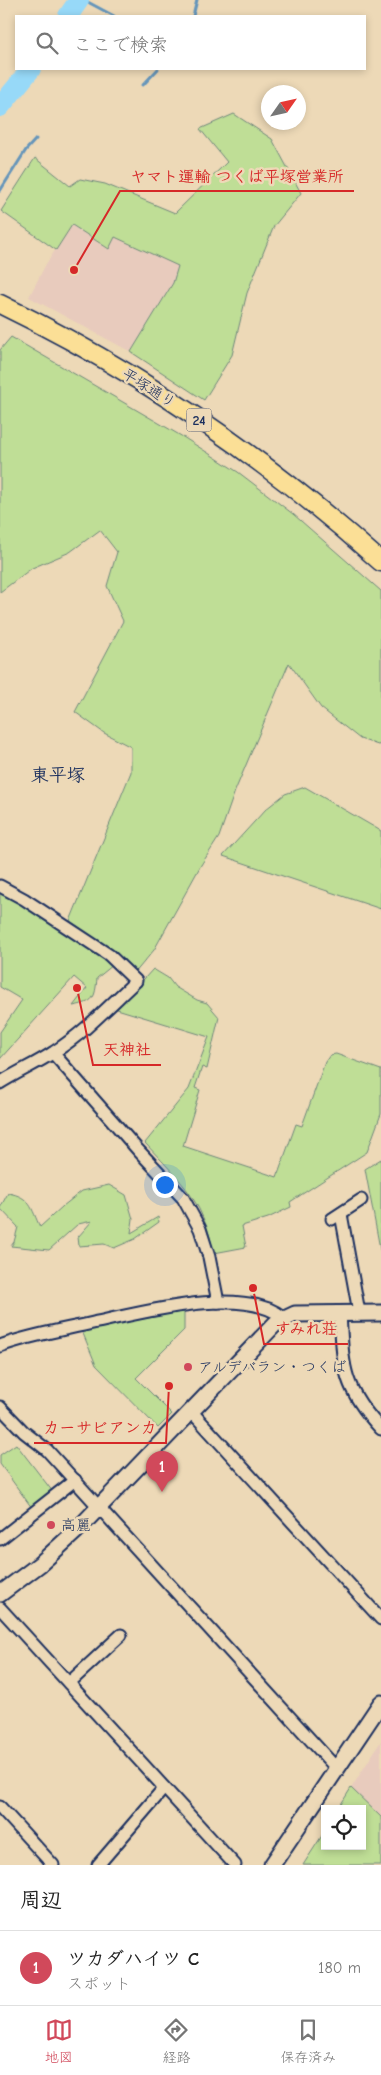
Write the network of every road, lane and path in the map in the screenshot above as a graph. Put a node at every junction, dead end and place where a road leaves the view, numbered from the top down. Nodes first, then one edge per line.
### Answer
1 (0, 304) edge
2 (381, 562) edge
3 (0, 886) edge
4 (53, 1053) junction
5 (0, 1083) edge
6 (361, 1200) dead end
7 (218, 1302) junction
8 (340, 1312) junction
9 (359, 1312) junction
10 (381, 1313) edge
11 (284, 1318) junction
12 (0, 1346) edge
13 (0, 1407) edge
14 (191, 1411) junction
15 (381, 1429) edge
16 (75, 1480) junction
17 (99, 1508) junction
18 (0, 1539) edge
19 (0, 1594) edge
20 (0, 1608) edge
21 (381, 1619) edge
22 (121, 1636) dead end
23 (69, 1683) junction
24 (381, 1703) edge
25 (337, 1770) junction
26 (164, 1788) junction
27 (0, 1807) edge
28 (54, 1865) edge
29 (98, 1865) edge
30 (235, 1865) edge
31 (272, 1865) edge

1 - 2 main road, 平塚通り / 24
3 - 4 street
4 - 5 street
4 - 7 street
6 - 9 street
7 - 11 street
7 - 12 street
8 - 9 street
8 - 11 street
8 - 15 street
9 - 10 street
11 - 14 street
13 - 16 street
14 - 17 street
14 - 21 street
16 - 17 street
16 - 18 street
17 - 19 street
17 - 25 street
20 - 23 street
22 - 23 street
23 - 26 street
24 - 25 street
25 - 31 street
26 - 29 street
26 - 30 street
27 - 28 street

